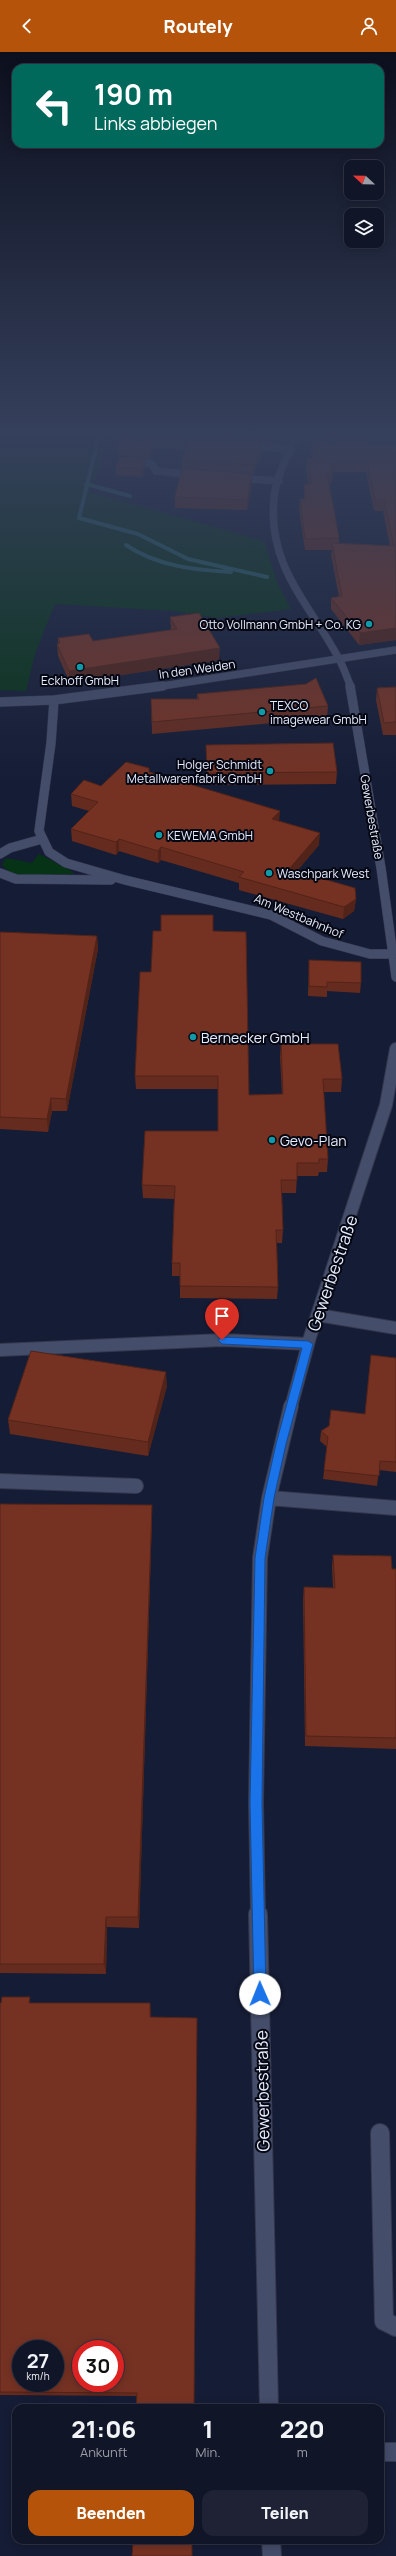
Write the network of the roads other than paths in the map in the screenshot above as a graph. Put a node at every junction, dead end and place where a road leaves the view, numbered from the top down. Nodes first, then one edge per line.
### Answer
1 (280, 552) edge
2 (396, 650) edge
3 (339, 659) junction
4 (54, 700) junction
5 (0, 702) edge
6 (42, 839) junction
7 (0, 854) edge
8 (0, 873) edge
9 (125, 880) junction
10 (394, 954) junction
11 (396, 977) edge
12 (396, 1049) edge
13 (318, 1315) junction
14 (396, 1328) edge
15 (308, 1344) junction
16 (0, 1350) edge
17 (0, 1481) edge
18 (136, 1486) dead end
19 (269, 1498) junction
20 (396, 1508) edge
21 (380, 2133) dead end
22 (396, 2327) edge
23 (269, 2404) edge
24 (384, 2452) edge
25 (396, 2452) edge
26 (271, 2544) edge
27 (272, 2556) edge

1 - 3 street, Gewerbestraße
2 - 3 street, In den Weiden
3 - 4 street, In den Weiden
3 - 10 street, Gewerbestraße
4 - 5 street, In den Weiden
4 - 6 street
6 - 7 street
6 - 9 street, Am Westbahnhof
8 - 9 street, Am Westbahnhof
9 - 10 street, Am Westbahnhof
10 - 11 street, Gewerbestraße
12 - 13 street, Gewerbestraße
13 - 14 street
13 - 15 street, Gewerbestraße
15 - 16 street
15 - 19 street, Gewerbestraße
17 - 18 street
19 - 20 street
19 - 23 street, Gewerbestraße
21 - 22 street
24 - 25 street
26 - 27 street

